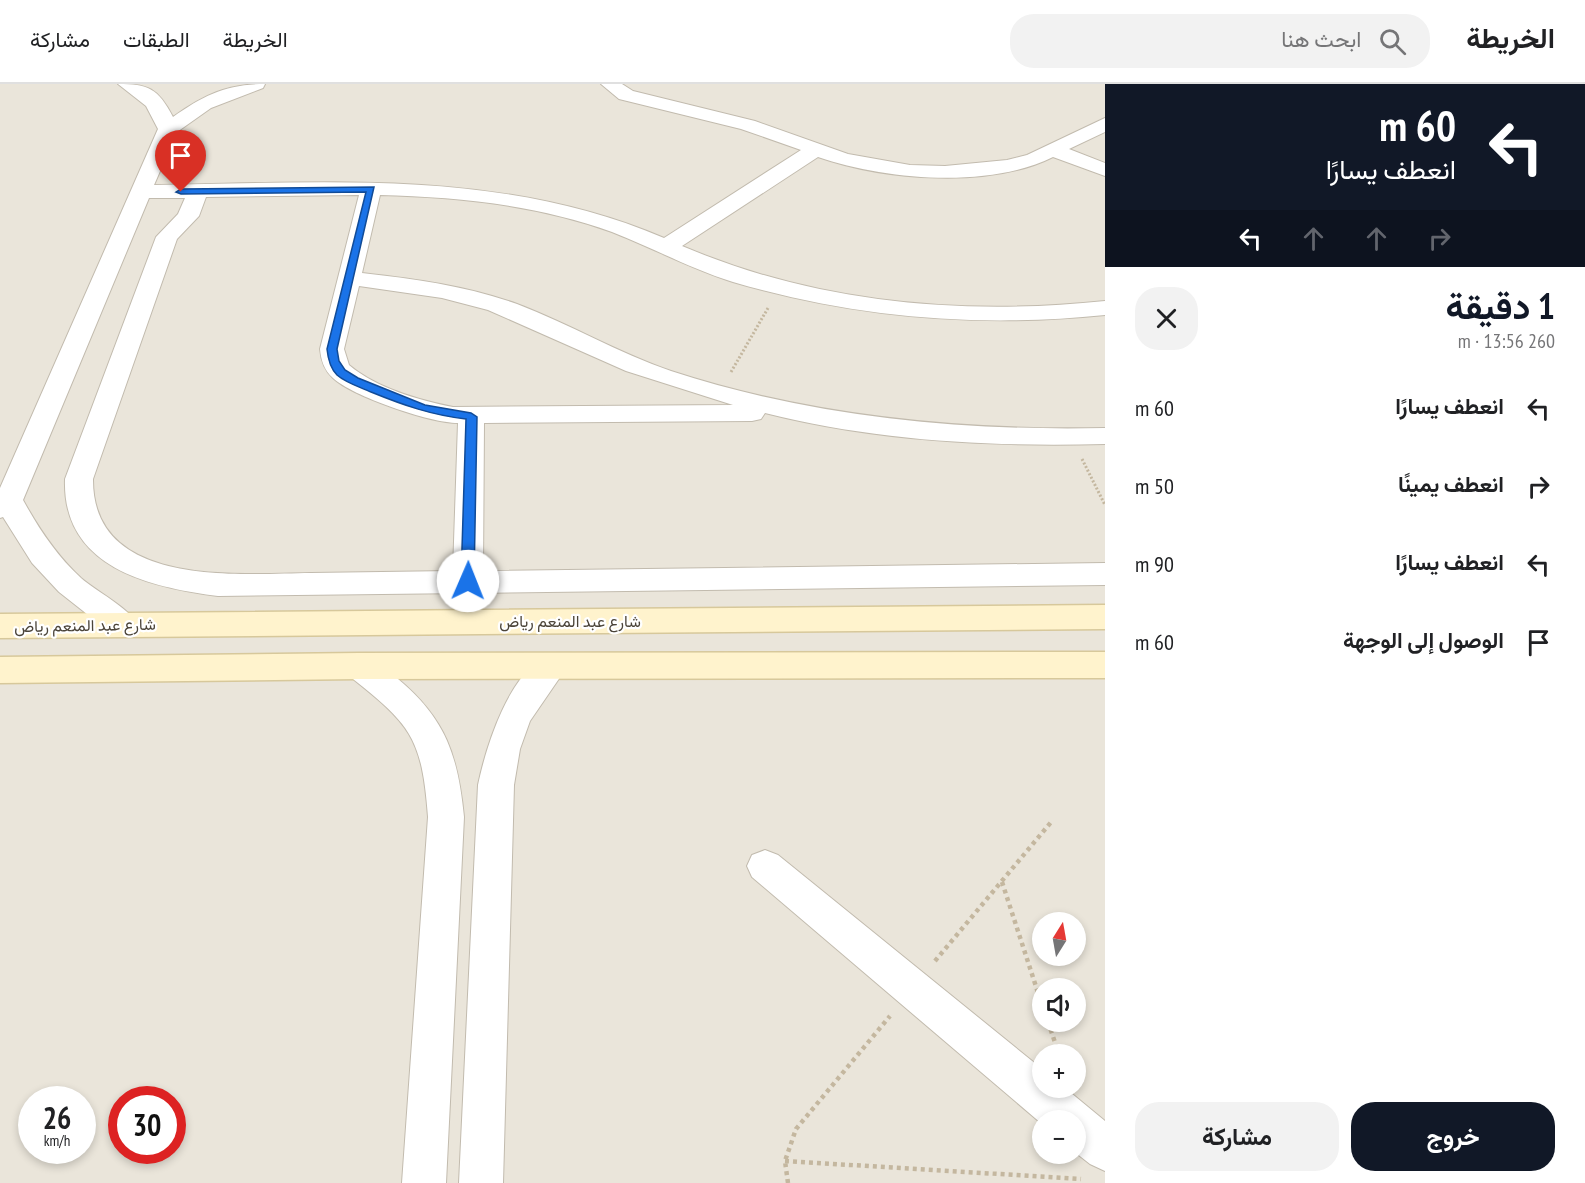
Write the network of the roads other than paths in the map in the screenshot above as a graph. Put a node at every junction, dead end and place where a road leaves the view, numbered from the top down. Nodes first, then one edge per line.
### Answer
1 (127, 84) edge
2 (256, 84) edge
3 (610, 84) edge
4 (1105, 124) edge
5 (168, 129) junction
6 (815, 150) junction
7 (1053, 150) junction
8 (1105, 170) edge
9 (371, 189) junction
10 (198, 191) junction
11 (141, 192) junction
12 (665, 247) junction
13 (349, 278) junction
14 (1105, 308) edge
15 (718, 403) junction
16 (471, 417) junction
17 (1105, 436) edge
18 (4, 504) edge
19 (1105, 574) edge
20 (468, 581) junction
21 (1105, 617) edge
22 (900, 619) junction
23 (122, 625) junction
24 (0, 626) edge
25 (1105, 665) edge
26 (359, 666) junction
27 (914, 666) junction
28 (551, 667) junction
29 (0, 670) edge
30 (765, 866) dead end
31 (1059, 1110) edge
32 (1086, 1142) edge
33 (1099, 1164) edge
34 (424, 1183) edge
35 (481, 1183) edge

1 - 5 street
2 - 5 street
3 - 6 street
4 - 7 street
5 - 11 street
6 - 7 street
6 - 12 street
7 - 8 street
9 - 10 street
9 - 12 street
9 - 13 street
10 - 11 street
10 - 20 street
11 - 18 street
12 - 14 street
13 - 15 street
13 - 16 street
15 - 16 street
15 - 17 street
16 - 20 street
18 - 23 street
19 - 20 street
21 - 22 street, شارع عبد المنعم رياض
22 - 23 street, شارع عبد المنعم رياض
22 - 27 street
23 - 24 street, شارع عبد المنعم رياض
25 - 27 street
26 - 28 street
26 - 29 street
26 - 34 street
27 - 28 street
28 - 35 street
30 - 31 street
32 - 33 street

